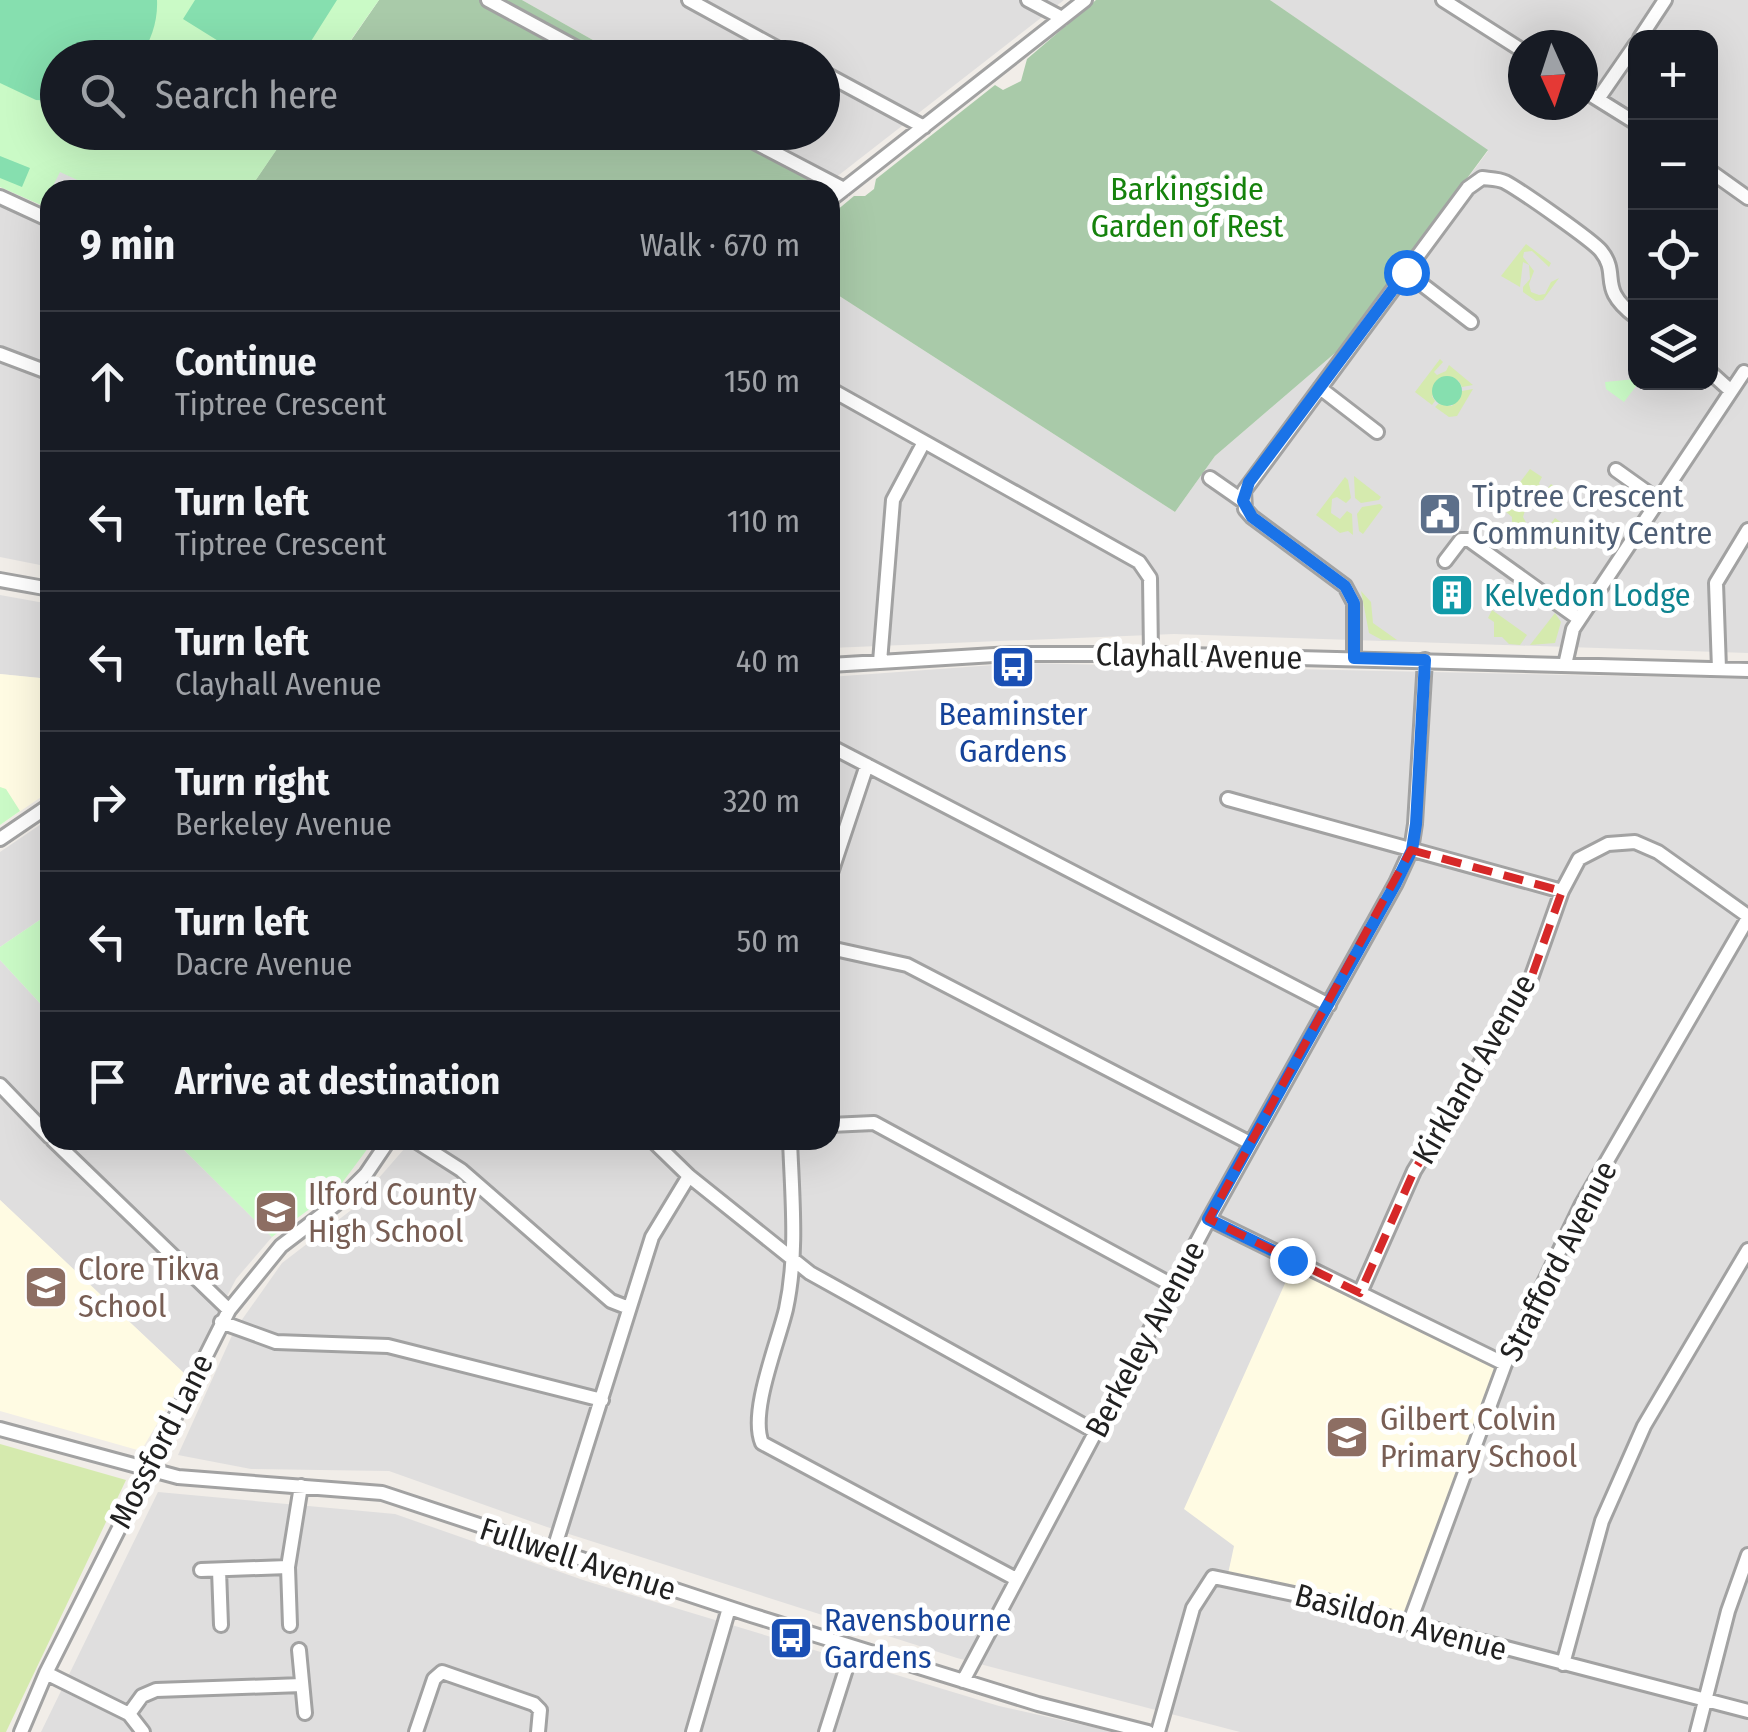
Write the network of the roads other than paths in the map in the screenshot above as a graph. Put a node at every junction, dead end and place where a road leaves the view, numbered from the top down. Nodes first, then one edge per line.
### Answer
1 (488, 0) edge
2 (689, 0) edge
3 (1028, 0) edge
4 (1085, 0) edge
5 (1444, 0) edge
6 (1665, 0) edge
7 (1062, 18) junction
8 (1645, 30) edge
9 (562, 40) edge
10 (762, 40) edge
11 (1508, 41) edge
12 (1628, 56) edge
13 (840, 82) edge
14 (1598, 100) joint
15 (1631, 120) edge
16 (924, 127) junction
17 (769, 150) edge
18 (1718, 177) edge
19 (827, 180) edge
20 (840, 187) edge
21 (844, 189) junction
22 (840, 192) edge
23 (0, 197) edge
24 (1748, 198) edge
25 (40, 215) edge
26 (1406, 272) junction
27 (1628, 311) edge
28 (1471, 322) dead end
29 (0, 354) edge
30 (40, 369) edge
31 (1744, 372) dead end
32 (1718, 379) edge
33 (1320, 388) junction
34 (1731, 391) junction
35 (840, 395) edge
36 (1377, 432) dead end
37 (924, 442) junction
38 (1616, 470) dead end
39 (1210, 478) dead end
40 (1658, 500) junction
41 (1243, 501) junction
42 (1748, 530) edge
43 (1445, 561) dead end
44 (0, 580) edge
45 (40, 587) edge
46 (1579, 619) junction
47 (1151, 654) junction
48 (1354, 658) junction
49 (1425, 660) junction
50 (880, 662) junction
51 (840, 664) edge
52 (1565, 664) junction
53 (1719, 669) junction
54 (1748, 670) edge
55 (840, 751) edge
56 (867, 765) junction
57 (1228, 800) dead end
58 (40, 812) edge
59 (0, 839) edge
60 (840, 846) edge
61 (1412, 850) junction
62 (1562, 891) junction
63 (1748, 917) edge
64 (840, 950) edge
65 (1329, 1006) junction
66 (0, 1085) edge
67 (840, 1125) edge
68 (40, 1126) edge
69 (1250, 1143) junction
70 (64, 1150) edge
71 (382, 1150) edge
72 (429, 1150) edge
73 (663, 1150) edge
74 (790, 1150) edge
75 (690, 1176) junction
76 (1208, 1219) junction
77 (1748, 1250) edge
78 (794, 1261) junction
79 (1174, 1286) junction
80 (1360, 1293) junction
81 (629, 1308) junction
82 (225, 1316) junction
83 (1505, 1364) junction
84 (602, 1400) junction
85 (0, 1429) edge
86 (1096, 1432) junction
87 (146, 1470) junction
88 (301, 1486) junction
89 (554, 1552) junction
90 (1748, 1555) edge
91 (288, 1566) junction
92 (202, 1570) dead end
93 (219, 1570) junction
94 (1016, 1579) junction
95 (728, 1608) junction
96 (1409, 1624) junction
97 (221, 1625) dead end
98 (290, 1625) dead end
99 (853, 1647) junction
100 (299, 1650) dead end
101 (1563, 1664) junction
102 (46, 1674) junction
103 (963, 1681) junction
104 (302, 1685) junction
105 (1704, 1700) junction
106 (1748, 1712) edge
107 (305, 1713) dead end
108 (129, 1714) junction
109 (1132, 1730) edge
110 (21, 1732) edge
111 (143, 1732) edge
112 (416, 1732) edge
113 (538, 1732) edge
114 (693, 1732) edge
115 (826, 1732) edge
116 (1148, 1732) edge
117 (1158, 1732) edge
118 (1696, 1732) edge

1 - 9 street
2 - 10 street
3 - 7 street
4 - 7 street
5 - 11 street
6 - 8 street
7 - 16 street
12 - 14 street
13 - 16 street
14 - 15 street
16 - 21 street
17 - 19 street
18 - 24 street
20 - 21 street
21 - 22 street
23 - 25 street
26 - 27 street
26 - 28 street
26 - 33 street
29 - 30 street
31 - 34 street
32 - 34 street
33 - 36 street
33 - 41 street
34 - 40 street
35 - 37 street
37 - 47 street
37 - 50 street
38 - 40 street
39 - 41 street
40 - 46 street
41 - 48 street
42 - 53 street
43 - 46 street
44 - 45 street
46 - 52 street
47 - 48 street, Clayhall Avenue
47 - 50 street, Clayhall Avenue
48 - 49 street, Clayhall Avenue
49 - 52 street, Clayhall Avenue
49 - 61 street, Berkeley Avenue
50 - 51 street, Clayhall Avenue
52 - 53 street, Clayhall Avenue
53 - 54 street, Clayhall Avenue
55 - 56 street
56 - 60 street
56 - 65 street
57 - 61 street
58 - 59 street
61 - 62 street
61 - 65 street, Berkeley Avenue
62 - 63 street, Kirkland Avenue
62 - 80 street, Kirkland Avenue
63 - 83 street, Strafford Avenue
64 - 69 street
65 - 69 street, Berkeley Avenue
66 - 68 street
67 - 79 street
69 - 76 street, Berkeley Avenue
70 - 82 street
71 - 82 street, Mossford Lane
72 - 81 street
73 - 75 street
74 - 78 street
75 - 78 street
75 - 81 street
76 - 79 street, Berkeley Avenue
76 - 80 street
77 - 101 street
78 - 86 street
78 - 94 street
79 - 86 street, Berkeley Avenue
80 - 83 street
81 - 84 street
82 - 84 street
82 - 87 street, Mossford Lane
83 - 96 street, Strafford Avenue
84 - 89 street
85 - 87 street, Fullwell Avenue
86 - 94 street, Berkeley Avenue
87 - 88 street, Fullwell Avenue
87 - 102 street, Mossford Lane
88 - 89 street, Fullwell Avenue
88 - 91 street
89 - 95 street, Fullwell Avenue
90 - 105 street
91 - 93 street
91 - 98 street
92 - 93 street
93 - 97 street
94 - 103 street, Berkeley Avenue
95 - 99 street, Fullwell Avenue
95 - 114 street
96 - 101 street, Basildon Avenue
96 - 117 street, Basildon Avenue
99 - 103 street, Fullwell Avenue
99 - 115 street
100 - 104 street
101 - 105 street, Basildon Avenue
102 - 108 street
102 - 110 street, Mossford Lane
103 - 109 street, Fullwell Avenue
104 - 107 street
104 - 108 street
105 - 106 street, Basildon Avenue
105 - 118 street
108 - 111 street
109 - 116 street, Fullwell Avenue
112 - 113 street

